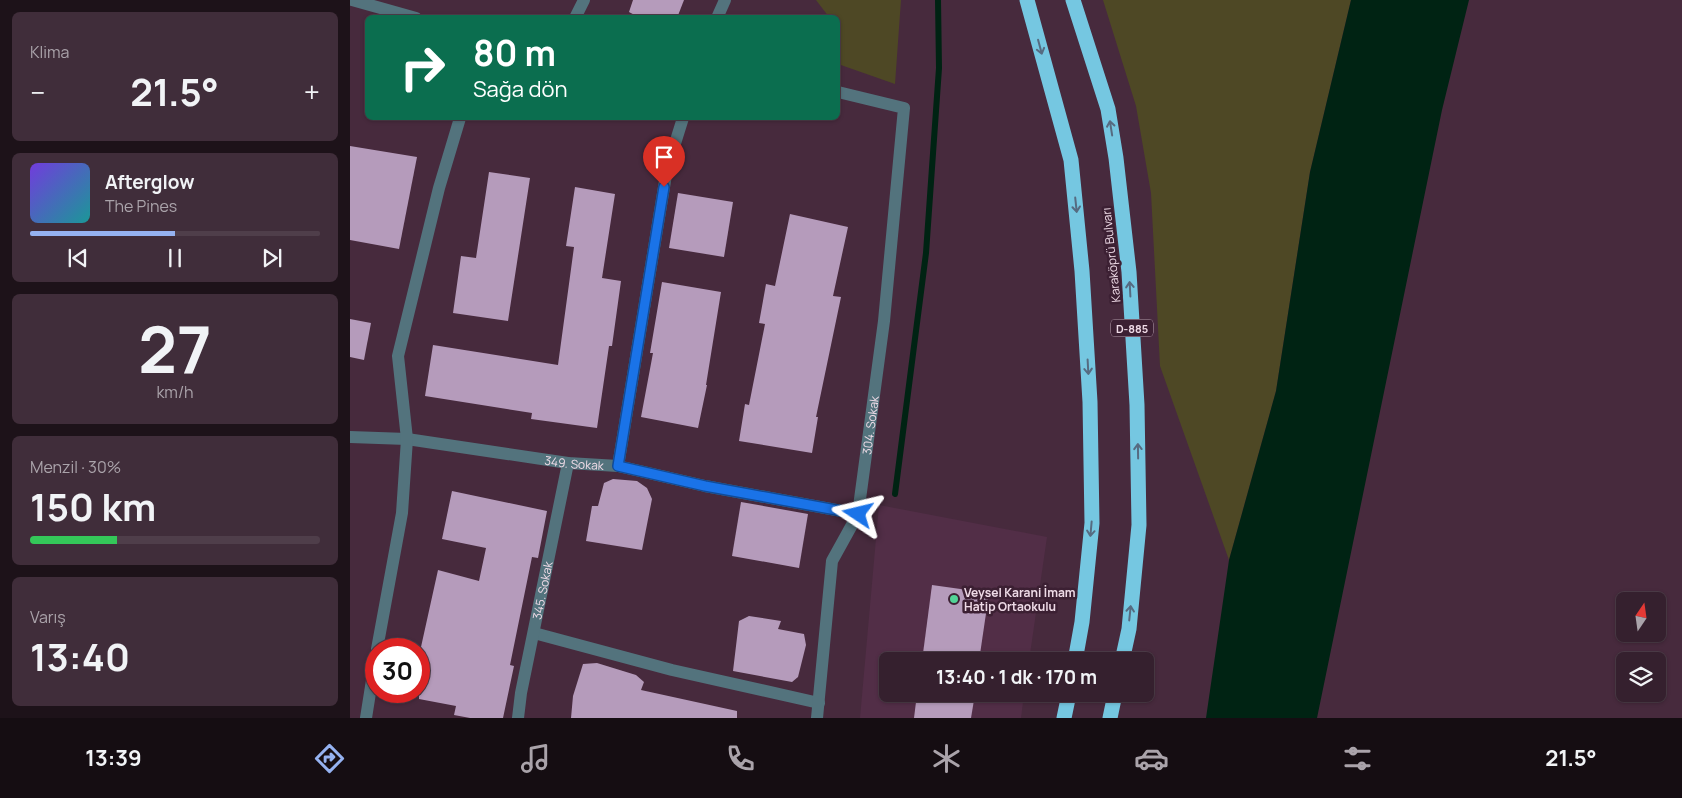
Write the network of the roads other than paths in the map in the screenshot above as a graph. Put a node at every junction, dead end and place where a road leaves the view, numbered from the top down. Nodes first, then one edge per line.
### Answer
1 (352, 0) edge
2 (584, 0) edge
3 (725, 0) edge
4 (1027, 0) edge
5 (1074, 0) edge
6 (405, 15) edge
7 (576, 15) edge
8 (718, 15) edge
9 (840, 92) edge
10 (459, 120) edge
11 (681, 120) edge
12 (350, 437) edge
13 (407, 439) junction
14 (568, 463) junction
15 (618, 466) junction
16 (858, 514) junction
17 (534, 633) junction
18 (379, 638) edge
19 (1077, 652) edge
20 (1124, 652) edge
21 (1067, 702) edge
22 (1113, 702) edge
23 (368, 703) edge
24 (819, 703) junction
25 (366, 718) edge
26 (518, 718) edge
27 (817, 718) edge
28 (1064, 718) edge
29 (1110, 718) edge

1 - 6 street
2 - 7 street
3 - 8 street
4 -> 19 highway
20 -> 5 highway, Karaköprü Bulvarı / D-885
9 - 16 street, 304. Sokak
10 - 13 street
11 - 15 street
12 - 13 street, 349. Sokak
13 - 14 street, 349. Sokak
13 - 18 street
14 - 15 street, 349. Sokak
14 - 17 street, 345. Sokak
15 - 16 street, 349. Sokak
16 - 24 street, 304. Sokak
17 - 24 street
17 - 26 street, 345. Sokak
21 - 28 highway
22 - 29 highway
23 - 25 street
24 - 27 street, 304. Sokak

